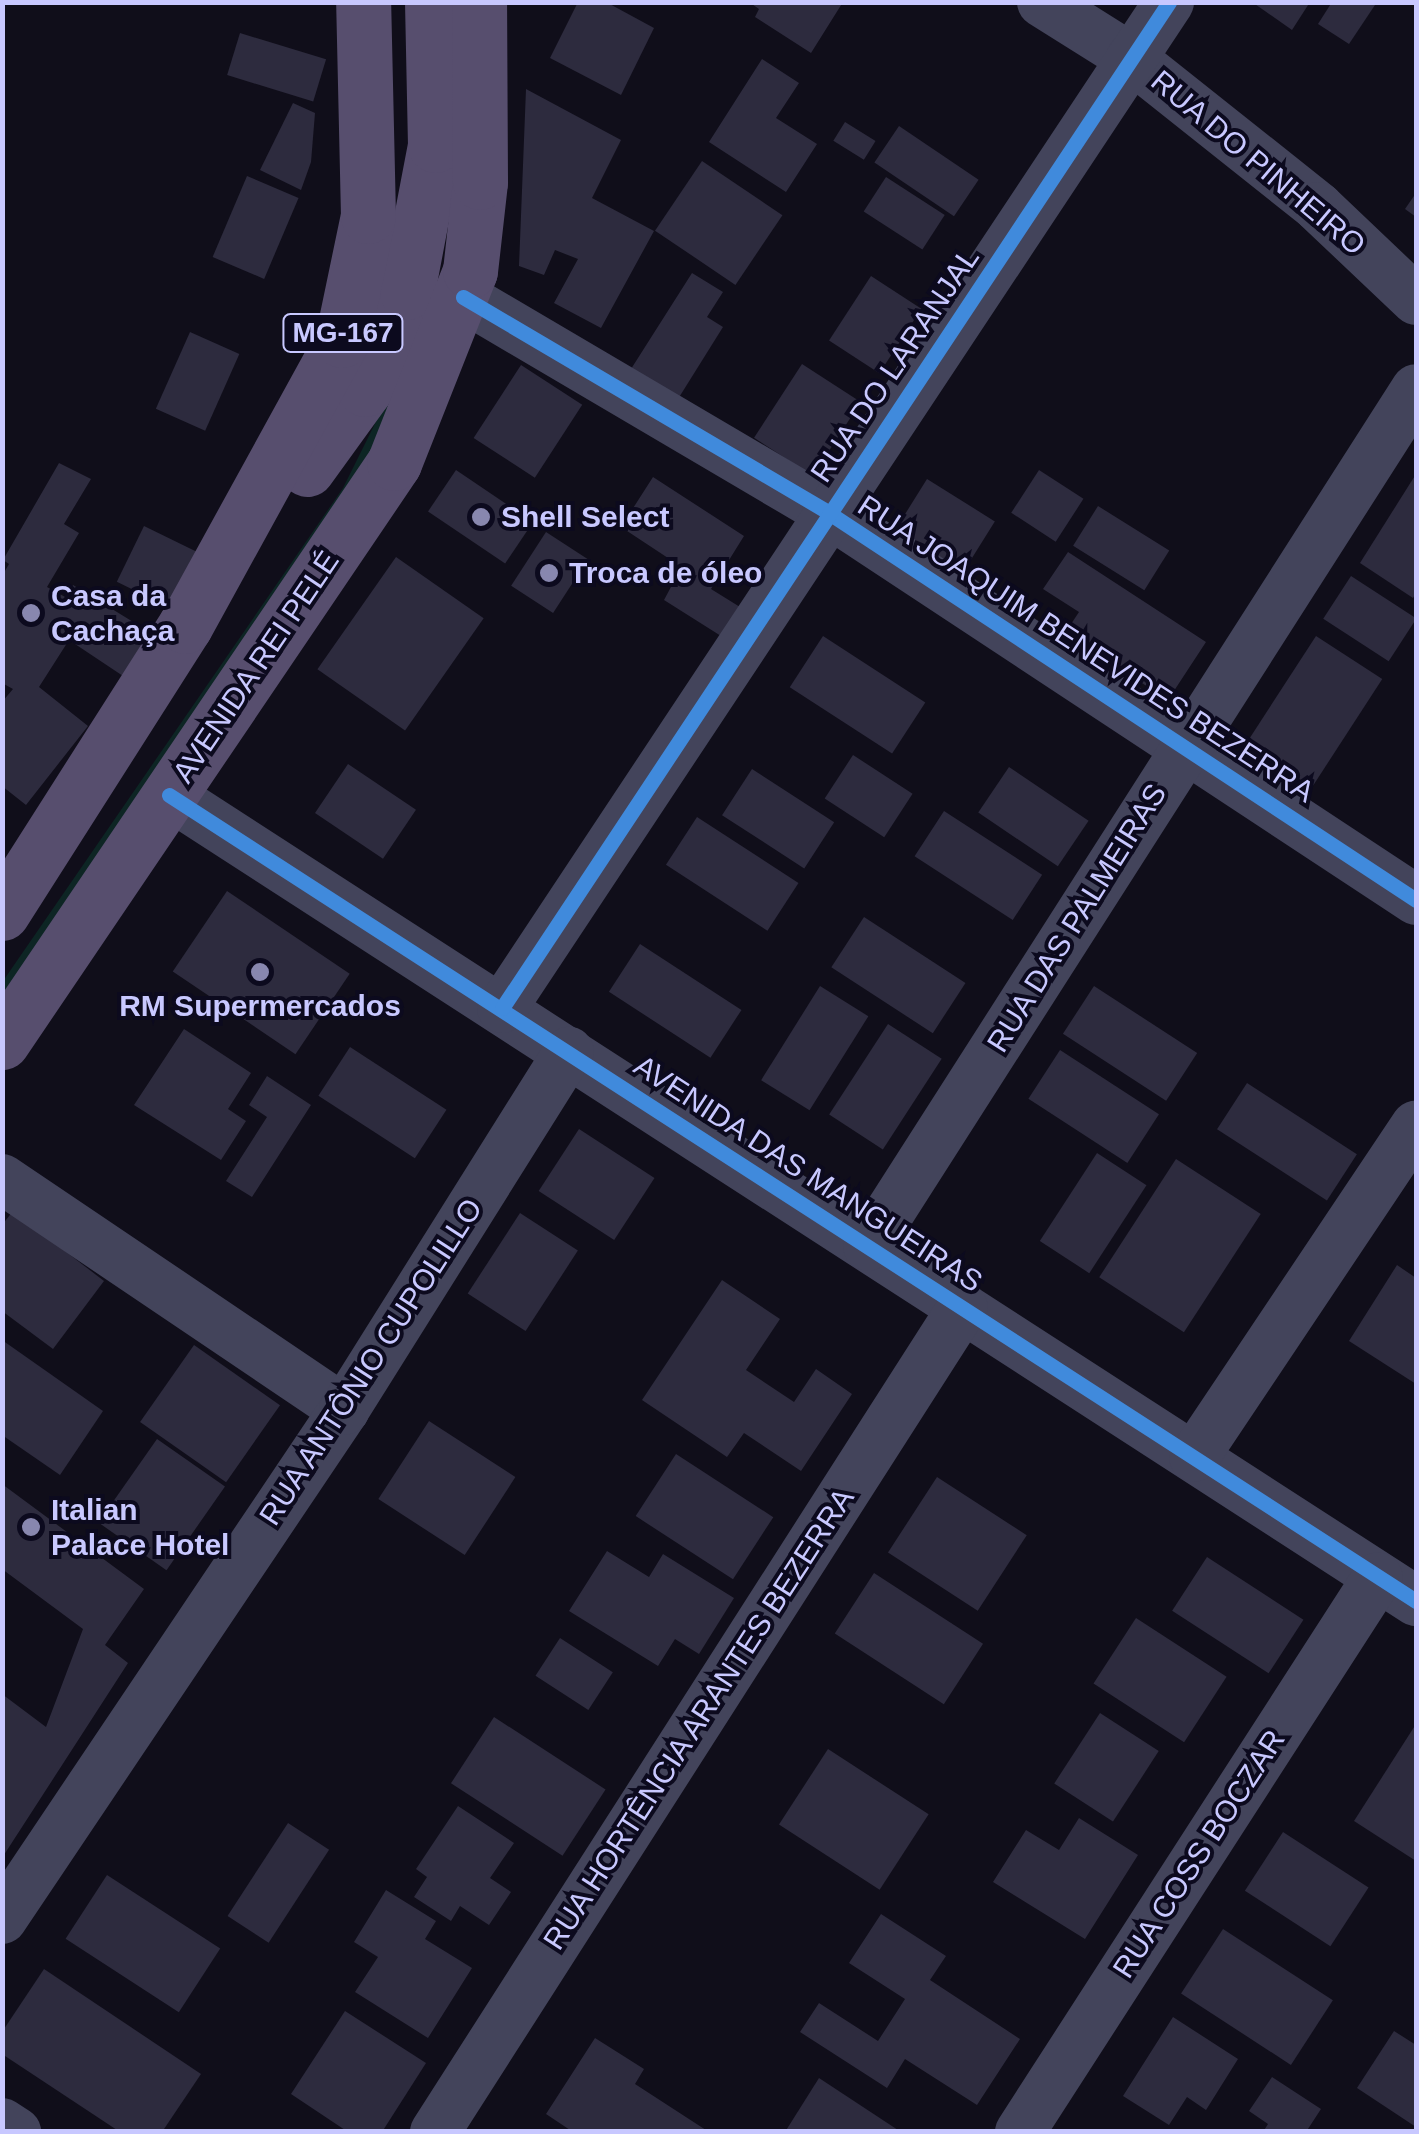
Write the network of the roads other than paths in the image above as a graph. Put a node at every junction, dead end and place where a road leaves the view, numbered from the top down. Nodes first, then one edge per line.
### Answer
1 (364, 2) edge
2 (388, 2) edge
3 (432, 2) edge
4 (479, 2) edge
5 (1042, 2) edge
6 (1169, 2) edge
7 (1131, 58) junction
8 (435, 145) junction
9 (466, 284) junction
10 (1416, 300) edge
11 (1416, 389) edge
12 (829, 513) junction
13 (185, 626) junction
14 (1185, 748) junction
15 (169, 796) junction
16 (1416, 900) edge
17 (2, 912) edge
18 (502, 1008) junction
19 (2, 1042) edge
20 (570, 1052) junction
21 (1416, 1126) edge
22 (2, 1179) edge
23 (868, 1246) junction
24 (963, 1307) junction
25 (344, 1410) junction
26 (1194, 1457) junction
27 (1397, 1589) edge
28 (2, 1920) edge
29 (2, 2123) edge
30 (16, 2132) edge
31 (435, 2132) edge
32 (1020, 2132) edge

1 - 13 main road, MG-167
2 - 8 main road
3 - 8 main road
4 - 9 main road, AVENIDA REI PELÉ
5 - 7 street, RUA DO PINHEIRO
6 - 7 street, RUA DO LARANJAL
7 - 10 street, RUA DO PINHEIRO
7 - 12 street, RUA DO LARANJAL
8 - 9 main road
8 - 13 main road
9 - 12 street, RUA JOAQUIM BENEVIDES BEZERRA
9 - 15 main road, AVENIDA REI PELÉ / MG-167
11 - 14 street, RUA DAS PALMEIRAS
12 - 14 street, RUA JOAQUIM BENEVIDES BEZERRA
12 - 18 street, RUA DO LARANJAL
13 - 17 main road, MG-167
14 - 16 street, RUA JOAQUIM BENEVIDES BEZERRA
14 - 23 street, RUA DAS PALMEIRAS
15 - 18 street, AVENIDA DAS MANGUEIRAS
15 - 19 main road, AVENIDA REI PELÉ / MG-167
18 - 20 street, AVENIDA DAS MANGUEIRAS
20 - 23 street, AVENIDA DAS MANGUEIRAS
20 - 25 street, RUA ANTÔNIO CUPOLILLO
21 - 26 street
22 - 25 street
23 - 24 street, AVENIDA DAS MANGUEIRAS
24 - 26 street, AVENIDA DAS MANGUEIRAS
24 - 31 street, RUA HORTÊNCIA ARANTES BEZERRA
25 - 28 street, RUA ANTÔNIO CUPOLILLO
26 - 27 street, AVENIDA DAS MANGUEIRAS
27 - 32 street, RUA COSS BOCZAR
29 - 30 street

